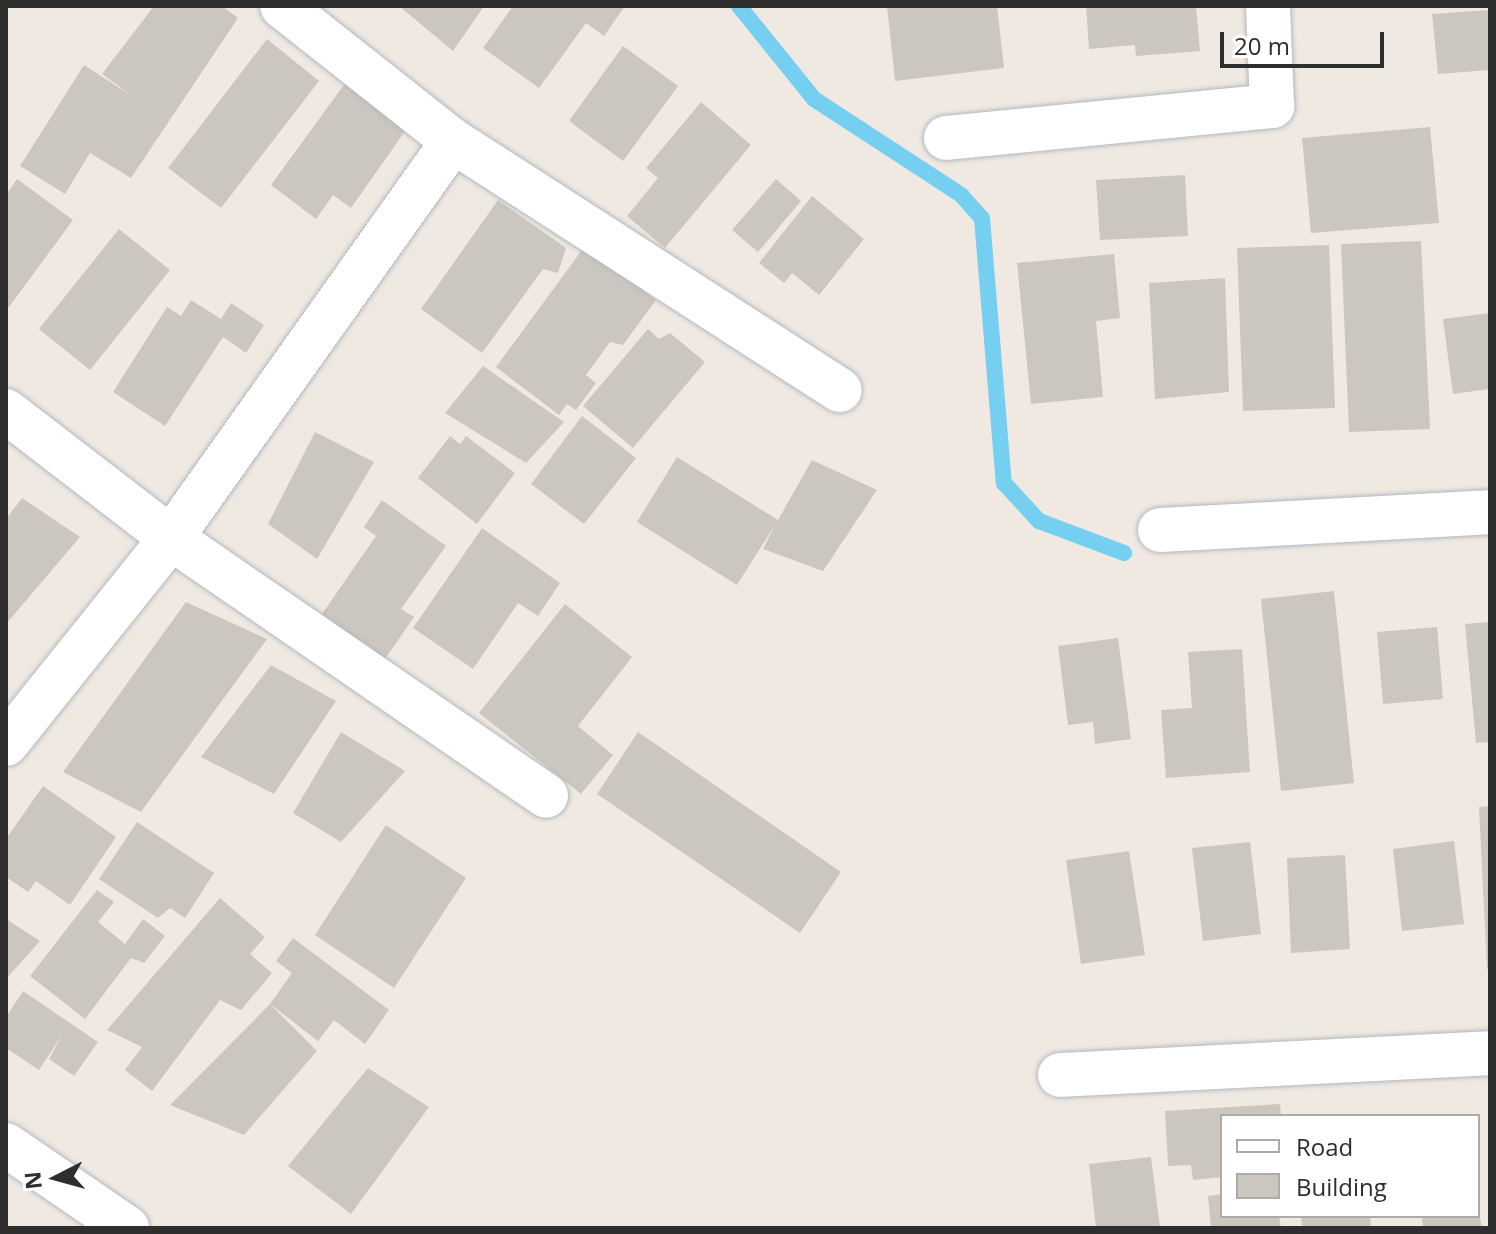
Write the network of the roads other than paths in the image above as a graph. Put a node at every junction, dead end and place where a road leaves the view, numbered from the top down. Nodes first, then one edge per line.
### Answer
1 (282, 6) edge
2 (1268, 6) edge
3 (946, 138) dead end
4 (453, 141) junction
5 (840, 390) dead end
6 (6, 411) edge
7 (1490, 512) edge
8 (1160, 530) dead end
9 (171, 538) junction
10 (6, 744) edge
11 (546, 796) dead end
12 (1490, 1053) edge
13 (1060, 1075) dead end
14 (6, 1145) edge
15 (127, 1228) edge

1 - 4 street
2 - 3 street
4 - 5 street
4 - 9 street
6 - 9 street
7 - 8 street
9 - 10 street
9 - 11 street
12 - 13 street
14 - 15 street

